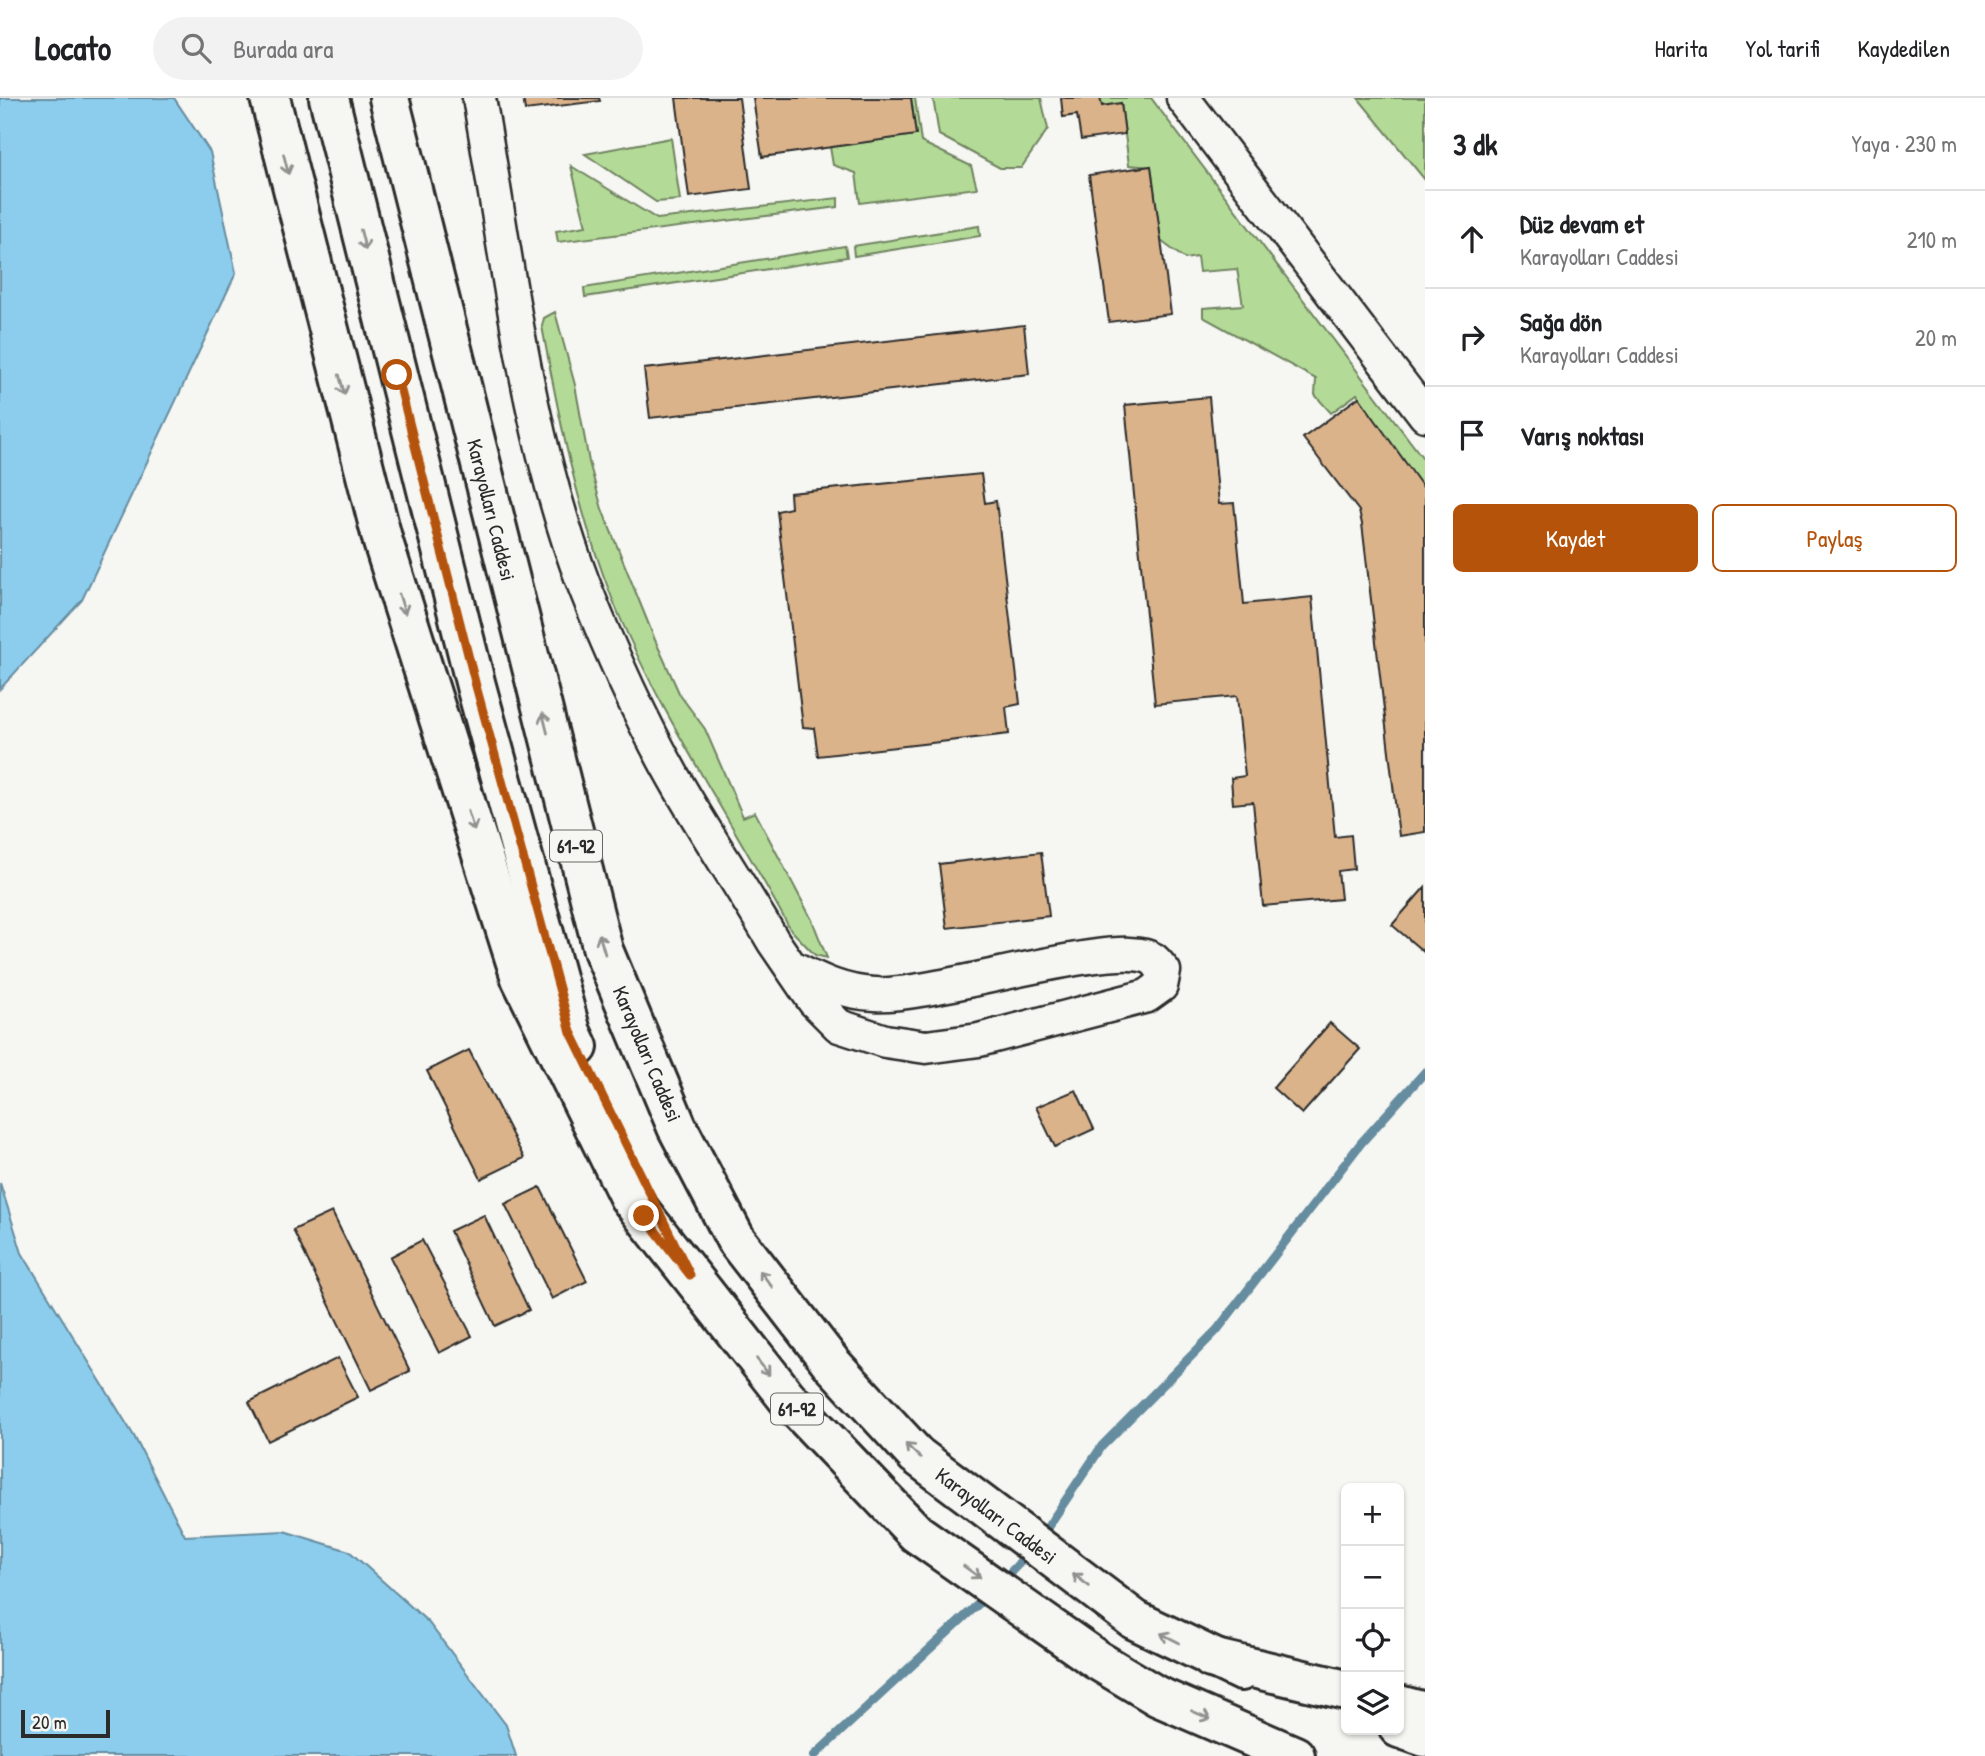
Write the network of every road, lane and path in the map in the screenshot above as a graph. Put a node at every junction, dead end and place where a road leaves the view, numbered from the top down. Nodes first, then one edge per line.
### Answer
1 (270, 98) edge
2 (329, 98) edge
3 (389, 98) edge
4 (479, 98) edge
5 (1183, 98) edge
6 (1425, 415) edge
7 (790, 965) junction
8 (690, 1275) junction
9 (1211, 1658) junction
10 (1341, 1689) edge
11 (1404, 1706) edge
12 (1341, 1708) edge
13 (1425, 1712) edge
14 (1404, 1730) edge
15 (1425, 1737) edge
16 (1295, 1756) edge

1 -> 8 main road, 61-92
2 -> 8 main road
9 -> 3 main road, Karayolları Caddesi / 61-92
4 - 7 street
5 - 6 street
7 - 7 street
8 -> 16 main road, 61-92
9 - 10 main road
9 - 12 main road, Karayolları Caddesi / 61-92
11 - 13 main road
14 - 15 main road

